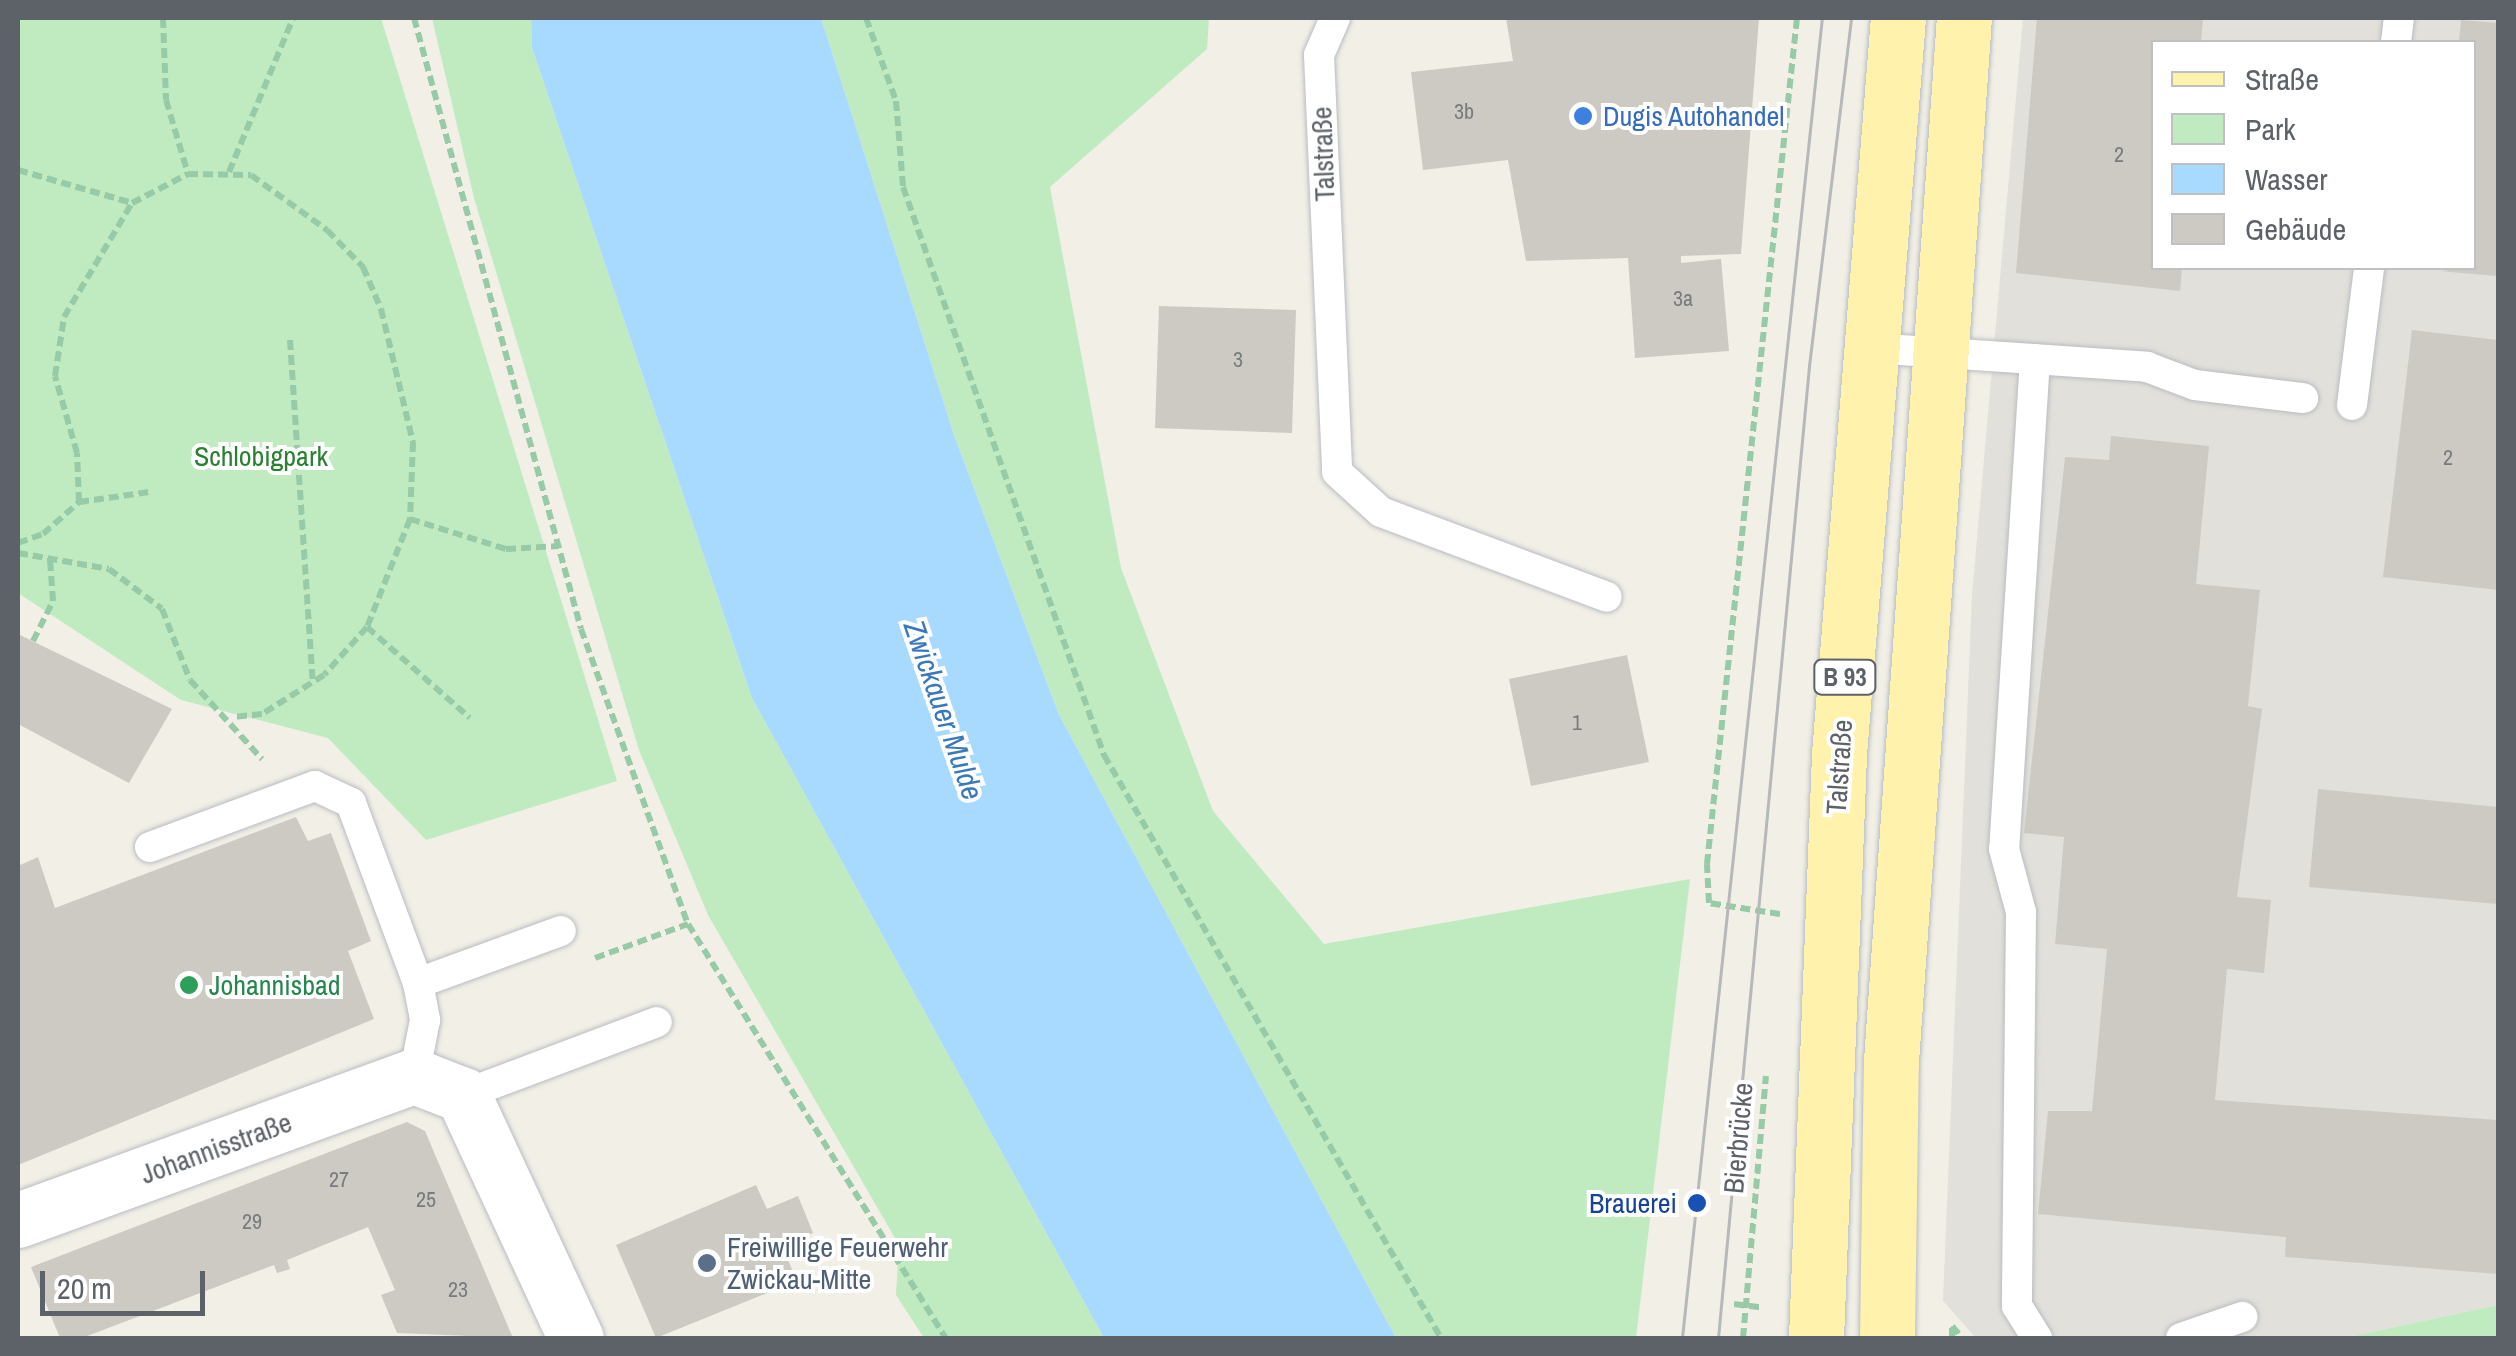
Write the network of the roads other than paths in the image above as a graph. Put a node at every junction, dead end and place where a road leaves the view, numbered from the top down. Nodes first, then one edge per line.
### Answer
1 (1335, 18) edge
2 (1898, 18) edge
3 (1964, 18) edge
4 (2369, 270) edge
5 (1871, 348) junction
6 (1936, 352) junction
7 (2035, 359) junction
8 (2303, 398) dead end
9 (2352, 405) dead end
10 (1606, 597) dead end
11 (150, 846) dead end
12 (561, 931) dead end
13 (418, 983) junction
14 (657, 1022) dead end
15 (438, 1086) junction
16 (18, 1220) edge
17 (2242, 1316) dead end
18 (576, 1338) edge
19 (1816, 1338) edge
20 (1887, 1338) edge
21 (2037, 1338) edge
22 (2181, 1338) edge

1 - 10 lane, Talstraße
2 - 5 main road, Talstraße / B 93
3 - 6 main road, B 93
4 - 9 lane
5 - 6 lane
5 - 19 main road, Talstraße / B 93
6 - 7 lane
6 - 20 main road, B 93
7 - 8 lane
7 - 21 lane
11 - 13 lane
12 - 13 lane
13 - 15 lane
14 - 15 lane
15 - 16 street, Johannisstraße
15 - 18 street
17 - 22 lane

